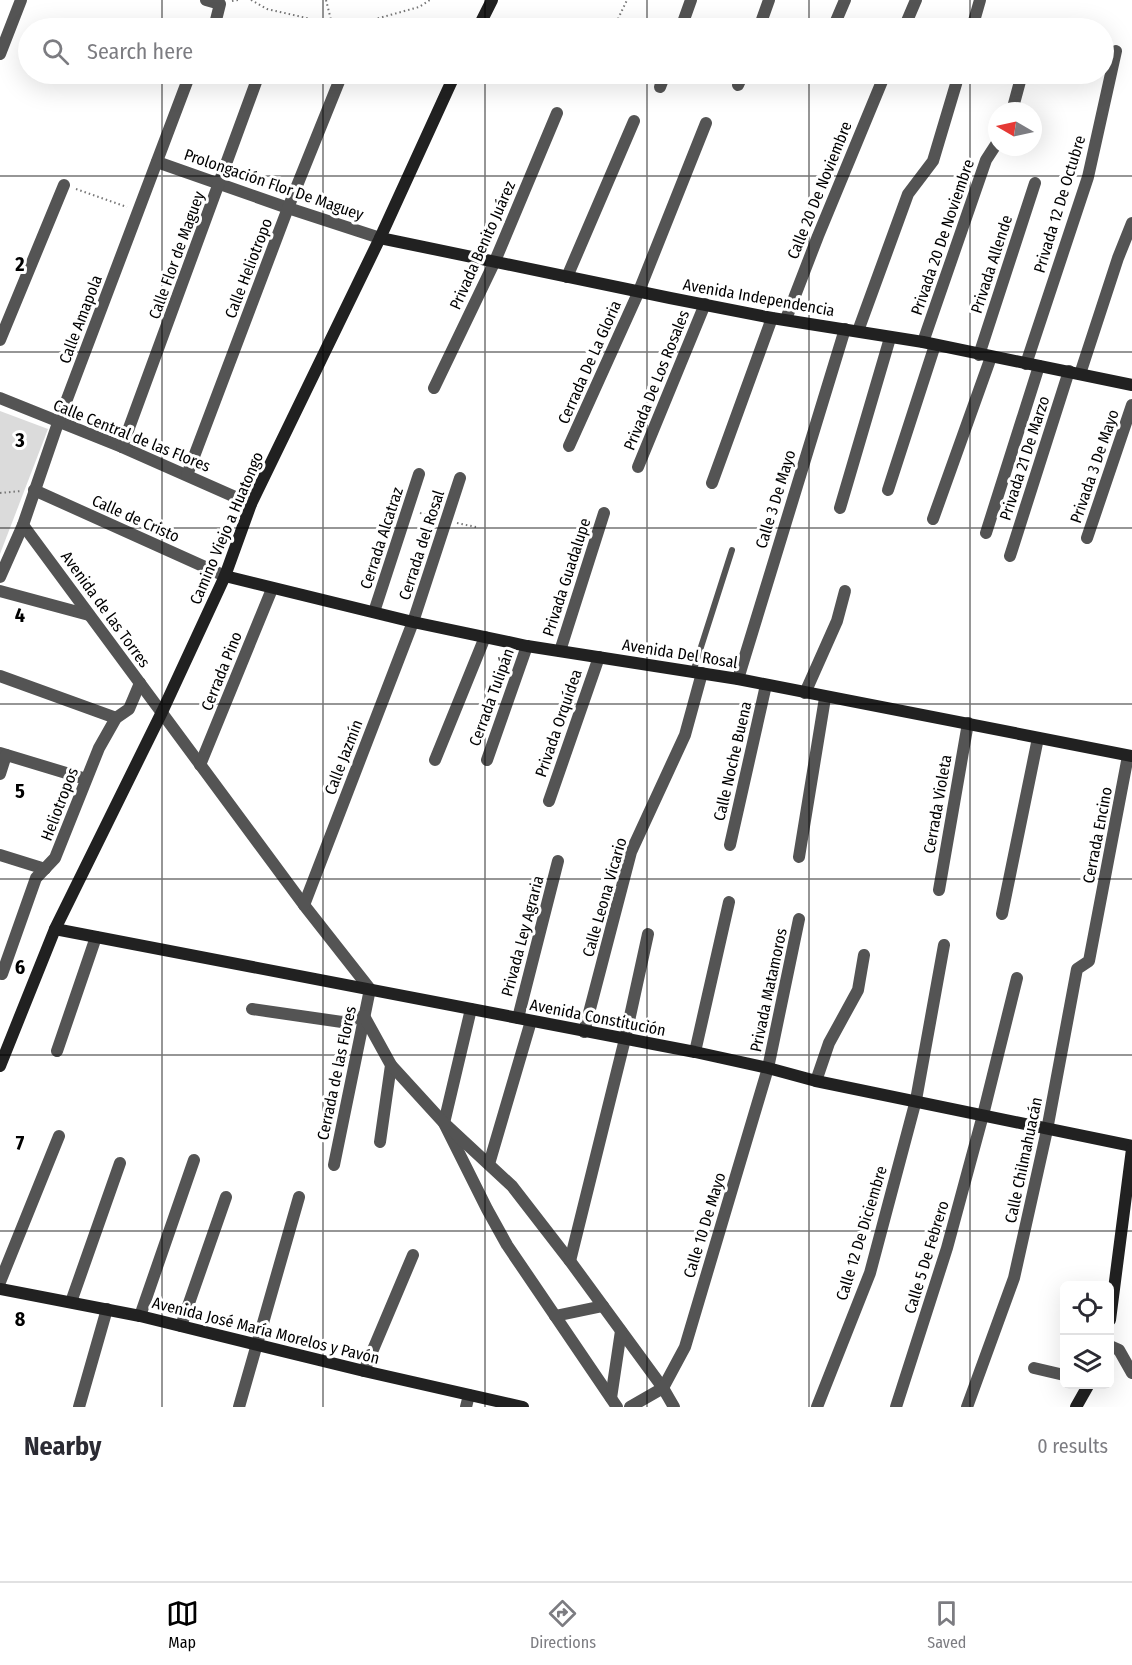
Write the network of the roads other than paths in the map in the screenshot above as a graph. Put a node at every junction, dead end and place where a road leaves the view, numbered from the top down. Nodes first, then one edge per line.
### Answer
1 (21, 0) edge
2 (206, 0) edge
3 (492, 0) edge
4 (691, 0) edge
5 (769, 0) edge
6 (845, 0) edge
7 (916, 0) edge
8 (980, 0) edge
9 (216, 18) edge
10 (483, 18) edge
11 (685, 18) edge
12 (763, 18) edge
13 (837, 18) edge
14 (908, 18) edge
15 (975, 18) edge
16 (5, 23) edge
17 (1116, 51) dead end
18 (0, 54) edge
19 (1114, 60) edge
20 (186, 84) edge
21 (255, 84) edge
22 (338, 84) edge
23 (450, 84) edge
24 (661, 84) edge
25 (881, 84) edge
26 (955, 84) edge
27 (1019, 84) edge
28 (1109, 84) edge
29 (660, 87) dead end
30 (1014, 102) edge
31 (557, 114) dead end
32 (634, 122) dead end
33 (706, 123) dead end
34 (989, 156) edge
35 (157, 162) junction
36 (220, 183) junction
37 (1035, 183) dead end
38 (64, 185) road end
39 (288, 208) junction
40 (1132, 223) edge
41 (380, 238) junction
42 (495, 261) junction
43 (567, 277) junction
44 (639, 291) junction
45 (705, 304) junction
46 (772, 318) junction
47 (786, 319) junction
48 (845, 329) junction
49 (858, 331) junction
50 (890, 338) junction
51 (0, 340) edge
52 (929, 344) junction
53 (985, 356) junction
54 (1032, 365) junction
55 (1075, 372) junction
56 (1132, 385) edge
57 (434, 388) dead end
58 (0, 398) edge
59 (1132, 405) edge
60 (58, 423) junction
61 (569, 446) dead end
62 (122, 447) junction
63 (638, 467) dead end
64 (419, 474) dead end
65 (187, 475) junction
66 (460, 478) dead end
67 (712, 483) dead end
68 (34, 490) junction
69 (888, 490) dead end
70 (251, 504) junction
71 (840, 508) dead end
72 (604, 513) dead end
73 (933, 519) dead end
74 (23, 525) junction
75 (986, 533) dead end
76 (1087, 538) dead end
77 (732, 550) dead end
78 (1010, 556) dead end
79 (225, 576) junction
80 (0, 577) edge
81 (272, 589) junction
82 (0, 591) edge
83 (845, 591) dead end
84 (374, 612) junction
85 (89, 615) junction
86 (413, 622) junction
87 (485, 637) junction
88 (527, 646) junction
89 (560, 651) junction
90 (599, 657) junction
91 (698, 672) junction
92 (0, 676) edge
93 (738, 679) junction
94 (140, 683) junction
95 (766, 685) junction
96 (805, 693) junction
97 (825, 698) junction
98 (162, 712) junction
99 (116, 718) junction
100 (968, 723) junction
101 (1038, 738) junction
102 (3, 754) edge
103 (1130, 756) edge
104 (435, 760) dead end
105 (487, 760) dead end
106 (200, 765) junction
107 (0, 774) edge
108 (86, 779) junction
109 (549, 801) dead end
110 (730, 845) dead end
111 (0, 855) edge
112 (799, 857) dead end
113 (558, 861) dead end
114 (45, 869) junction
115 (939, 890) dead end
116 (729, 902) dead end
117 (304, 905) junction
118 (1002, 914) dead end
119 (799, 919) dead end
120 (1098, 921) joint
121 (55, 929) junction
122 (648, 934) dead end
123 (96, 937) junction
124 (944, 945) dead end
125 (864, 955) dead end
126 (2, 974) dead end
127 (1017, 978) dead end
128 (370, 989) junction
129 (252, 1009) dead end
130 (471, 1009) junction
131 (364, 1016) junction
132 (518, 1018) junction
133 (531, 1021) junction
134 (584, 1032) junction
135 (625, 1039) junction
136 (57, 1051) dead end
137 (695, 1052) junction
138 (391, 1065) junction
139 (0, 1066) edge
140 (768, 1068) junction
141 (816, 1081) junction
142 (916, 1100) junction
143 (983, 1115) junction
144 (444, 1123) junction
145 (1047, 1130) junction
146 (59, 1136) dead end
147 (380, 1142) dead end
148 (1132, 1148) edge
149 (194, 1160) dead end
150 (120, 1163) dead end
151 (489, 1164) junction
152 (334, 1165) dead end
153 (226, 1197) dead end
154 (299, 1197) dead end
155 (413, 1255) dead end
156 (570, 1261) junction
157 (0, 1282) edge
158 (0, 1289) edge
159 (1114, 1289) edge
160 (71, 1302) junction
161 (603, 1306) junction
162 (107, 1309) junction
163 (140, 1316) junction
164 (555, 1316) junction
165 (181, 1326) junction
166 (621, 1331) junction
167 (257, 1345) junction
168 (1114, 1348) edge
169 (1034, 1368) dead end
170 (364, 1371) junction
171 (1132, 1373) edge
172 (1060, 1374) edge
173 (663, 1388) junction
174 (1086, 1389) edge
175 (468, 1401) edge
176 (614, 1403) edge
177 (79, 1407) edge
178 (239, 1407) edge
179 (523, 1407) edge
180 (630, 1407) edge
181 (674, 1407) edge
182 (817, 1407) edge
183 (896, 1407) edge
184 (967, 1407) edge
185 (1076, 1407) edge

1 - 16 street
2 - 9 street
3 - 10 main road
4 - 11 street
5 - 12 street
6 - 13 street
7 - 14 street
8 - 15 street
16 - 18 street
17 - 19 street, Privada 12 De Octubre
20 - 35 street, Calle Amapola
21 - 36 street, Calle Flor de Maguey
22 - 39 street, Calle Heliotropo
23 - 41 main road, Camino Viejo a Huatongo
24 - 29 street
25 - 47 street, Calle 20 De Noviembre
26 - 49 street
27 - 30 street
28 - 54 street, Privada 12 De Octubre
31 - 42 street, Privada Benito Juárez
32 - 43 street
33 - 44 street, Cerrada De La Gloria
34 - 52 street, Privada 20 De Noviembre
35 - 36 street, Prolongación Flor De Maguey
35 - 60 street, Calle Amapola
36 - 39 street, Prolongación Flor De Maguey
36 - 62 street, Calle Flor de Maguey
37 - 53 street, Privada Allende
38 - 51 street
39 - 41 street, Prolongación Flor De Maguey
39 - 65 street, Calle Heliotropo
40 - 55 street, Privada 21 De Marzo
41 - 42 main road, Avenida Independencia
41 - 70 main road, Camino Viejo a Huatongo
42 - 43 main road, Avenida Independencia
42 - 57 street, Privada Benito Juárez
43 - 44 main road, Avenida Independencia
44 - 45 main road, Avenida Independencia
44 - 61 street, Cerrada De La Gloria
45 - 46 main road, Avenida Independencia
45 - 63 street, Privada De Los Rosales
46 - 47 main road, Avenida Independencia
46 - 67 street
47 - 48 main road, Avenida Independencia
48 - 49 main road, Avenida Independencia
48 - 93 street, Calle 3 De Mayo
49 - 50 main road, Avenida Independencia
50 - 52 main road, Avenida Independencia
50 - 71 street
52 - 53 main road, Avenida Independencia
52 - 69 street, Privada 20 De Noviembre
53 - 54 main road, Avenida Independencia
53 - 73 street, Privada Allende
54 - 55 main road, Avenida Independencia
54 - 75 street, Privada 12 De Octubre
55 - 56 main road, Avenida Independencia
55 - 78 street, Privada 21 De Marzo
58 - 60 street, Calle Central de las Flores
59 - 76 street, Privada 3 De Mayo
60 - 62 street, Calle Central de las Flores
60 - 68 street, Calle Amapola
62 - 65 street, Calle Central de las Flores
64 - 84 street, Cerrada Alcatraz
65 - 70 street, Calle Central de las Flores
66 - 86 street, Cerrada del Rosal
68 - 74 street, Calle Amapola
68 - 79 street, Calle de Cristo
70 - 79 main road, Camino Viejo a Huatongo
72 - 89 street, Privada Guadalupe
74 - 80 street, Calle Amapola
74 - 85 street, Avenida de las Torres
77 - 91 lane
79 - 81 main road, Avenida Del Rosal
79 - 98 main road, Camino Viejo a Huatongo
81 - 84 main road, Avenida Del Rosal
81 - 106 street, Cerrada Pino
82 - 85 street
83 - 96 street
84 - 86 main road, Avenida Del Rosal
85 - 94 street, Avenida de las Torres
86 - 87 main road, Avenida Del Rosal
86 - 117 street, Calle Jazmín
87 - 88 main road, Avenida Del Rosal
87 - 104 street
88 - 89 main road, Avenida Del Rosal
88 - 105 street, Cerrada Tulipán
89 - 90 main road, Avenida Del Rosal
90 - 91 main road, Avenida Del Rosal
90 - 109 street, Privada Orquídea
91 - 93 main road, Avenida Del Rosal
91 - 134 street, Calle Leona Vicario
92 - 99 street
93 - 95 main road, Avenida Del Rosal
94 - 98 street, Avenida de las Torres
94 - 99 street, Heliotropos
95 - 96 main road, Avenida Del Rosal
95 - 110 street, Calle Noche Buena
96 - 97 main road, Avenida Del Rosal
97 - 100 main road, Avenida Del Rosal
97 - 112 street
98 - 106 street, Avenida de las Torres
98 - 121 main road, Camino Viejo a Huatongo
99 - 108 street, Heliotropos
100 - 101 main road, Avenida Del Rosal
100 - 115 street, Cerrada Violeta
101 - 103 main road, Avenida Del Rosal
101 - 118 street
102 - 107 street
102 - 108 street
103 - 120 street, Cerrada Encino
106 - 117 street, Avenida de las Torres
108 - 114 street, Heliotropos
111 - 114 street
113 - 132 street, Privada Ley Agraria
114 - 126 street, Heliotropos
116 - 137 street
117 - 128 street, Avenida de las Torres
119 - 140 street, Privada Matamoros
120 - 145 street, Calle Chilmahuacán
121 - 123 main road, Avenida Constitución
121 - 139 main road, Camino Viejo a Huatongo
122 - 135 street
123 - 128 main road, Avenida Constitución
123 - 136 street
124 - 142 street, Calle 12 De Diciembre
125 - 141 street
127 - 143 street, Calle 5 De Febrero
128 - 130 main road, Avenida Constitución
128 - 131 street, Cerrada de las Flores
129 - 131 street
130 - 132 main road, Avenida Constitución
130 - 144 street
131 - 138 street
131 - 152 street, Cerrada de las Flores
132 - 133 main road, Avenida Constitución
133 - 134 main road, Avenida Constitución
133 - 151 street
134 - 135 main road, Avenida Constitución
135 - 137 main road, Avenida Constitución
135 - 156 street
137 - 140 main road, Avenida Constitución
138 - 144 street
138 - 147 street
140 - 141 main road, Avenida Constitución
140 - 173 street, Calle 10 De Mayo
141 - 142 main road, Avenida Constitución
142 - 143 main road, Avenida Constitución
142 - 182 street, Calle 12 De Diciembre
143 - 145 main road, Avenida Constitución
143 - 183 street, Calle 5 De Febrero
144 - 151 street
144 - 164 street
145 - 148 main road, Avenida Constitución
145 - 184 street, Calle Chilmahuacán
146 - 157 street
148 - 159 main road
149 - 163 street
150 - 160 street
151 - 156 street
153 - 165 street
154 - 167 street
155 - 170 street
156 - 161 street
158 - 160 main road, Avenida José María Morelos y Pavón
160 - 162 main road, Avenida José María Morelos y Pavón
161 - 164 street
161 - 166 street
162 - 163 main road, Avenida José María Morelos y Pavón
162 - 177 street
163 - 165 main road, Avenida José María Morelos y Pavón
164 - 176 street
165 - 167 main road, Avenida José María Morelos y Pavón
166 - 173 street
166 - 176 street
167 - 170 main road, Avenida José María Morelos y Pavón
167 - 178 street
168 - 171 street
169 - 172 street
170 - 175 main road, Avenida José María Morelos y Pavón
173 - 180 street
173 - 181 street
174 - 185 main road
175 - 179 main road, Avenida José María Morelos y Pavón

